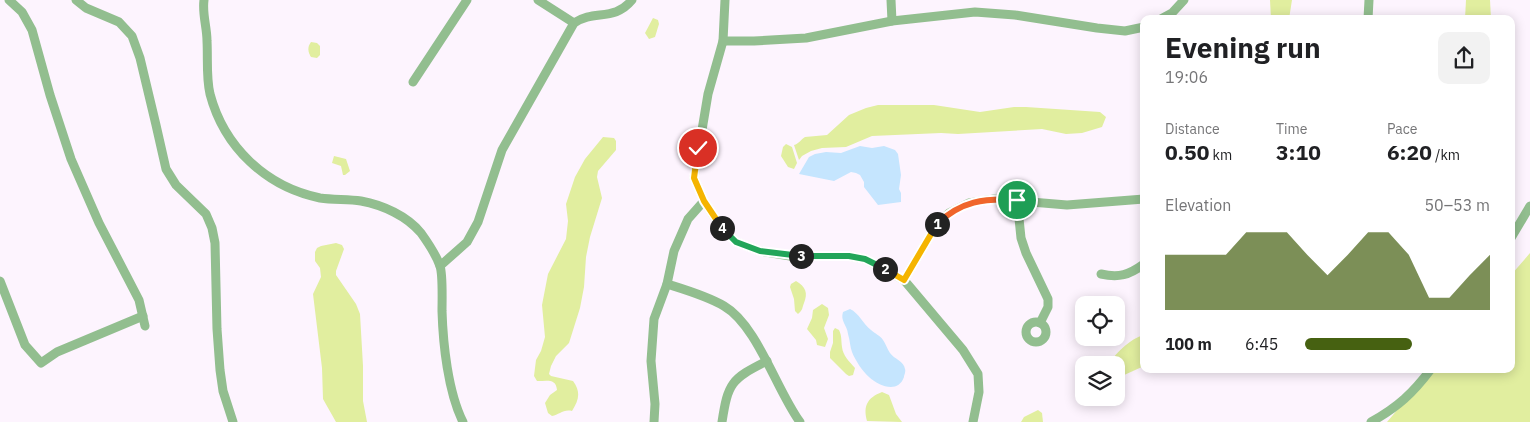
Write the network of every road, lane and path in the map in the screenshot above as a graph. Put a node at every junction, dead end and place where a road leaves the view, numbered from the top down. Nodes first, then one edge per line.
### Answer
1 (9, 0) edge
2 (76, 0) edge
3 (204, 0) edge
4 (467, 0) edge
5 (538, 0) edge
6 (632, 0) edge
7 (725, 0) edge
8 (891, 0) edge
9 (1184, 0) edge
10 (1369, 0) edge
11 (1167, 15) edge
12 (1368, 15) edge
13 (892, 21) junction
14 (574, 23) junction
15 (1140, 28) edge
16 (723, 41) junction
17 (413, 82) dead end
18 (1140, 199) edge
19 (1017, 200) junction
20 (704, 201) junction
21 (1530, 206) edge
22 (1515, 231) edge
23 (440, 266) junction
24 (1140, 266) edge
25 (1101, 274) dead end
26 (904, 280) junction
27 (0, 281) edge
28 (666, 284) junction
29 (143, 316) junction
30 (1040, 323) dead end
31 (145, 326) dead end
32 (767, 361) junction
33 (1428, 373) edge
34 (233, 422) edge
35 (463, 422) edge
36 (654, 422) edge
37 (722, 422) edge
38 (800, 422) edge
39 (973, 422) edge
40 (1371, 422) edge

1 - 29 street
2 - 34 street
3 - 23 street
4 - 17 street
5 - 14 street
6 - 14 street
7 - 16 street
8 - 13 street
9 - 11 street
10 - 12 street
13 - 15 street
13 - 16 street
14 - 23 street
16 - 20 street
18 - 19 street
19 - 26 street
19 - 30 street
20 - 26 street
20 - 28 street
21 - 22 street
23 - 35 street
24 - 25 street
26 - 39 street
27 - 29 street
28 - 32 street
28 - 36 street
29 - 31 street
32 - 37 street
32 - 38 street
33 - 40 street

